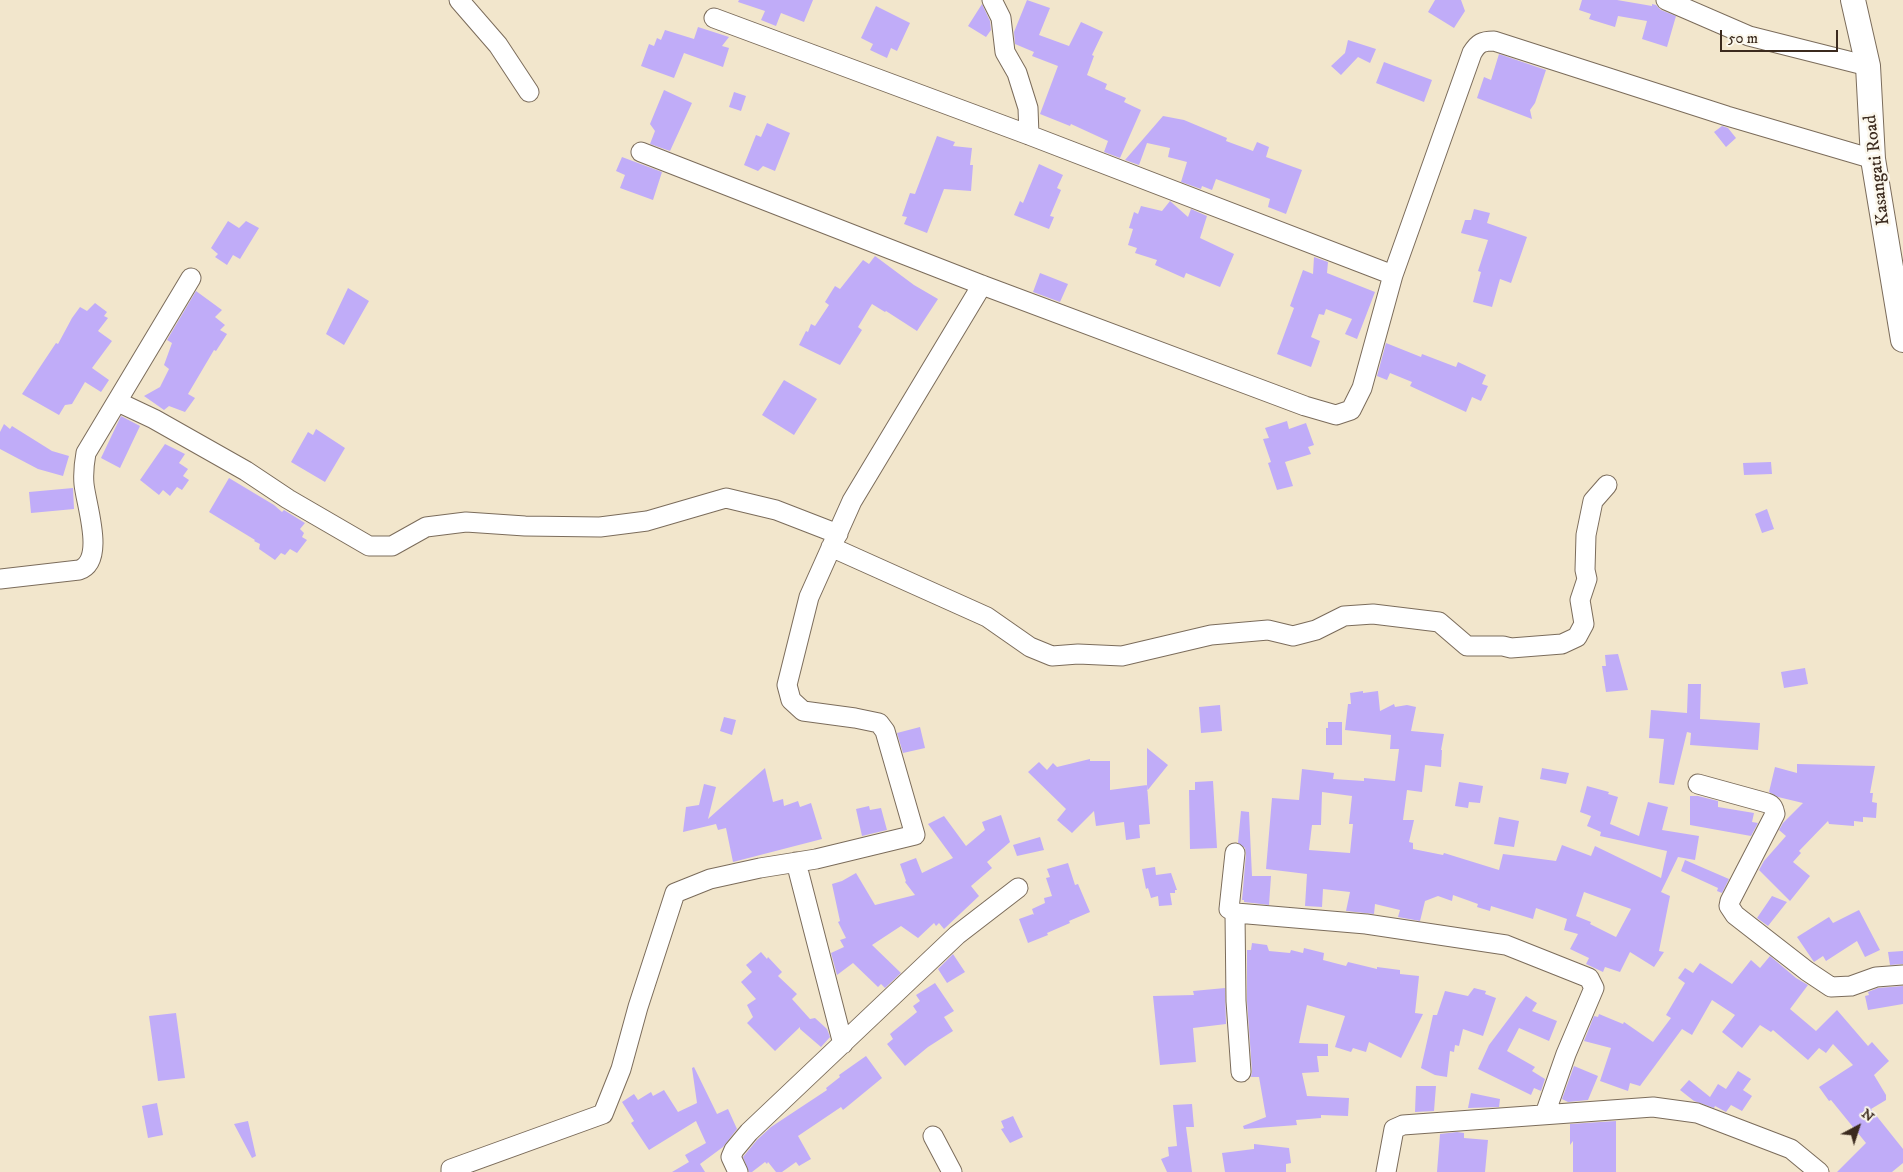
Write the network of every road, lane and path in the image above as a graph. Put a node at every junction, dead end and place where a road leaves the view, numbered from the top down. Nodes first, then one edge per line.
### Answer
1 (460, 0) edge
2 (992, 0) edge
3 (1666, 0) edge
4 (1853, 0) edge
5 (714, 18) dead end
6 (1868, 66) junction
7 (528, 92) dead end
8 (1028, 136) junction
9 (640, 152) dead end
10 (1873, 159) junction
11 (1393, 275) junction
12 (191, 278) dead end
13 (982, 285) junction
14 (1903, 340) edge
15 (118, 402) junction
16 (1607, 485) dead end
17 (834, 540) junction
18 (0, 579) edge
19 (1698, 784) dead end
20 (1235, 853) dead end
21 (796, 862) junction
22 (1018, 888) dead end
23 (1235, 913) junction
24 (1903, 976) edge
25 (843, 1044) junction
26 (1241, 1072) dead end
27 (1545, 1114) junction
28 (933, 1136) dead end
29 (451, 1172) edge
30 (738, 1172) edge
31 (952, 1172) edge
32 (1386, 1172) edge
33 (1819, 1172) edge

1 - 7 street
2 - 8 street
3 - 6 street
4 - 6 street, Kasangati Road
5 - 8 street
6 - 10 street, Kasangati Road
8 - 11 street
9 - 13 street
10 - 11 street
10 - 14 street, Kasangati Road
11 - 13 street
12 - 15 street
13 - 17 street
15 - 17 street
15 - 18 street
16 - 17 street
17 - 21 street
19 - 24 street
20 - 23 street
21 - 25 street
21 - 29 street
22 - 25 street
23 - 26 street
23 - 27 street
25 - 30 street
27 - 32 street
27 - 33 street
28 - 31 street

